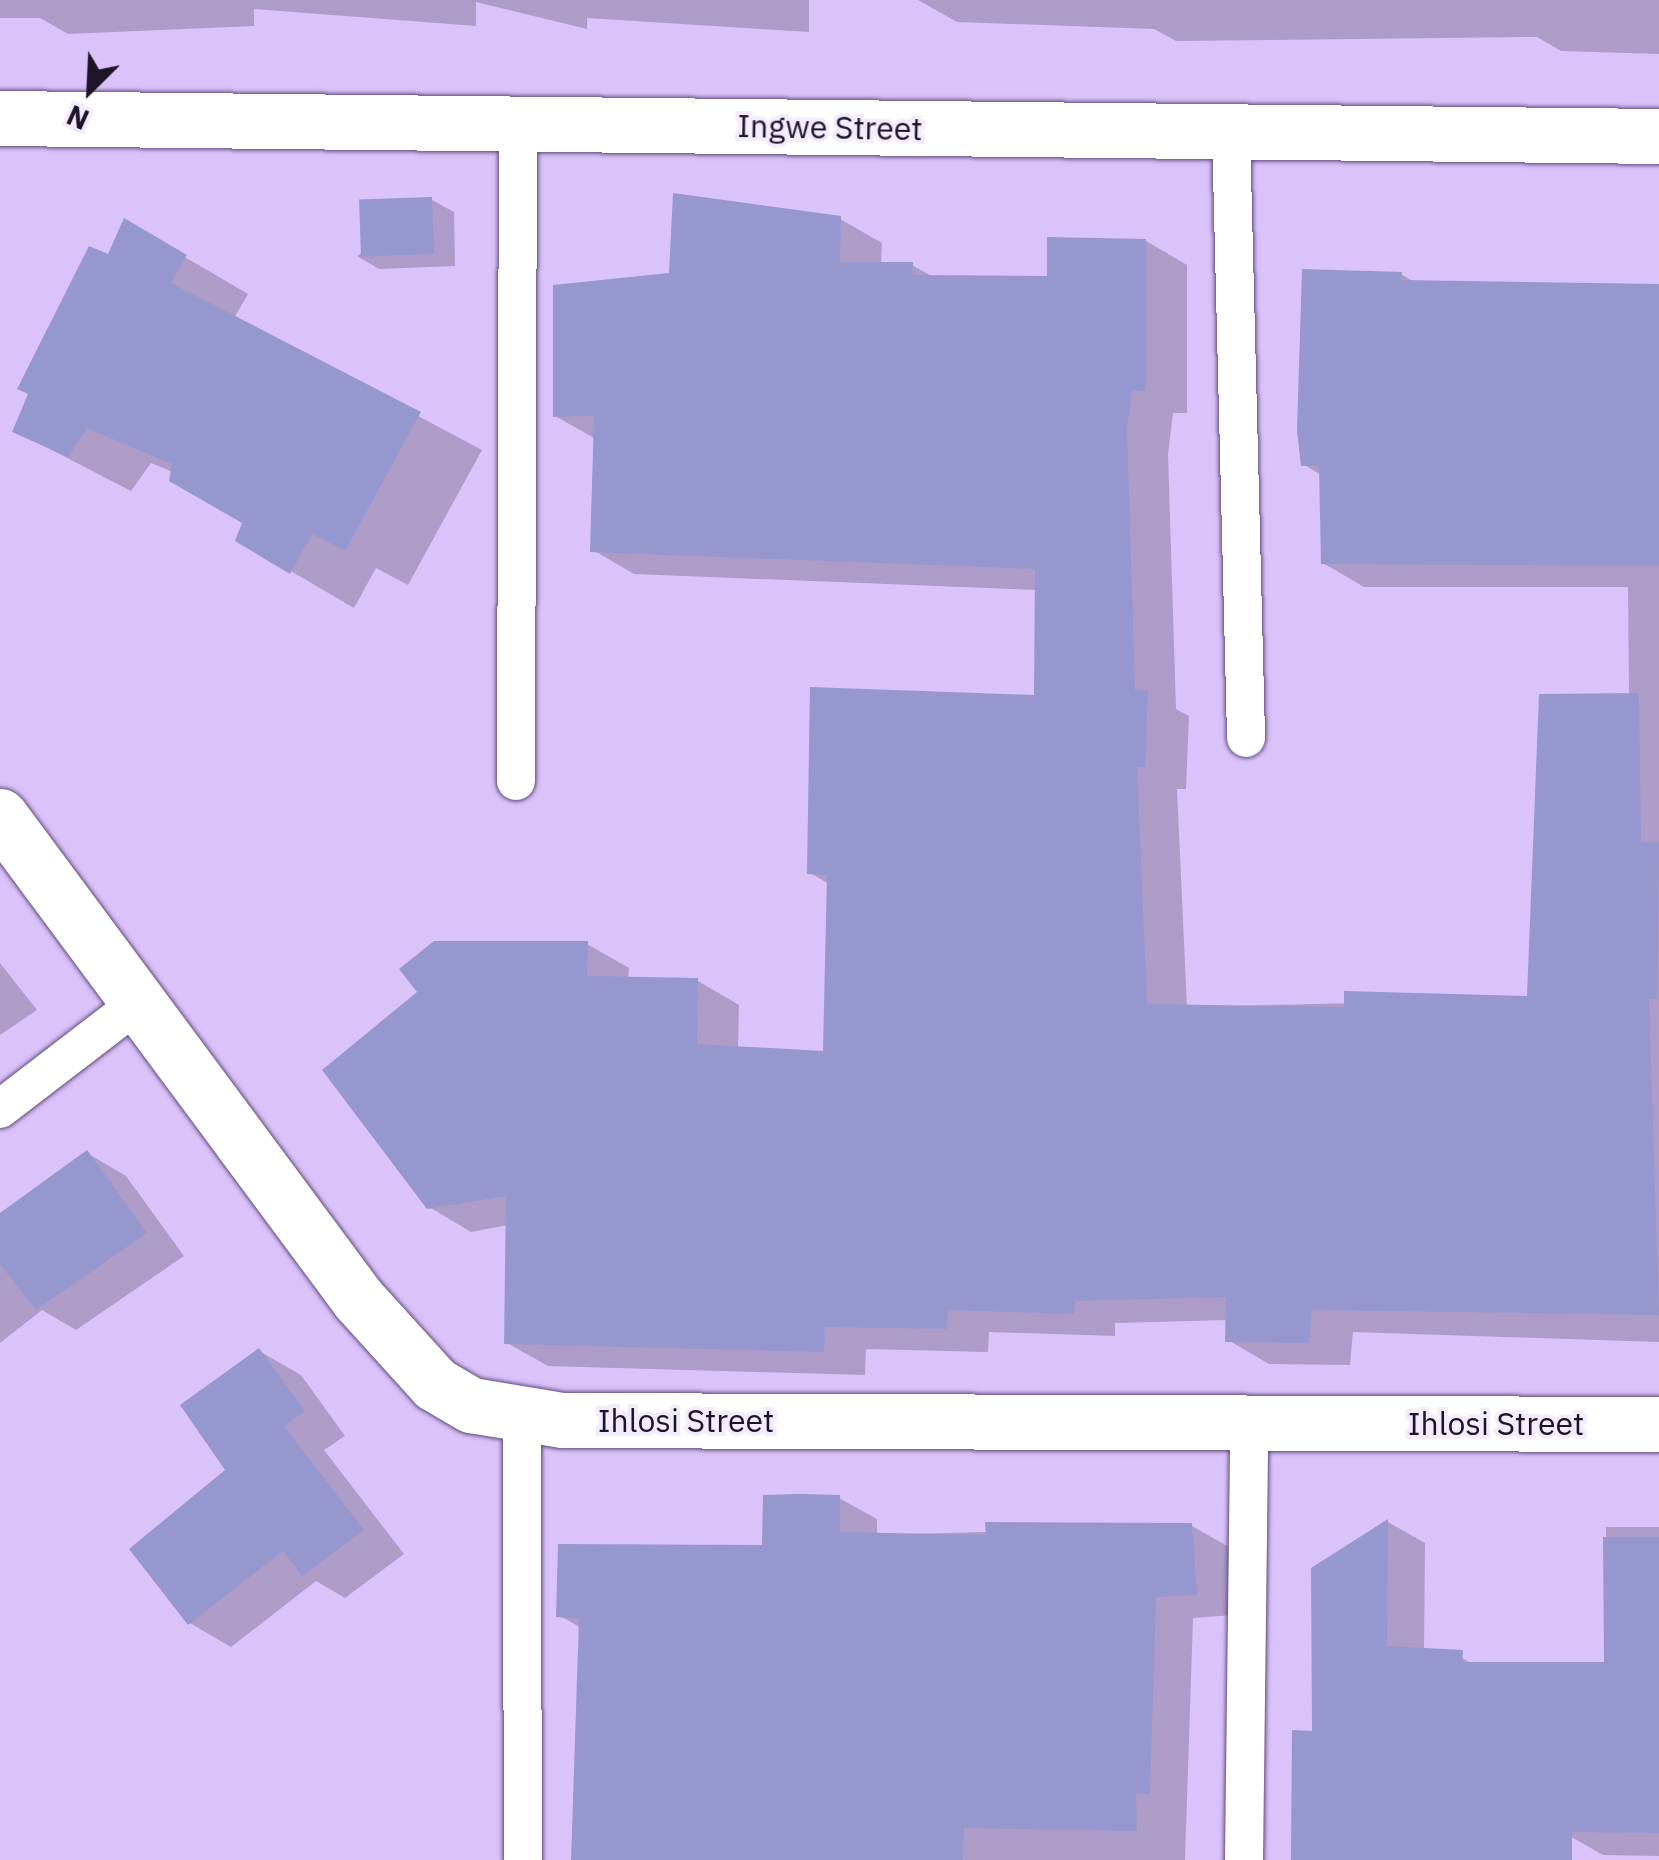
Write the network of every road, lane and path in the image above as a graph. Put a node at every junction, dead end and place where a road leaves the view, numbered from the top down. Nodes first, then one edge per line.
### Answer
1 (0, 118) edge
2 (518, 124) junction
3 (1231, 131) junction
4 (1659, 136) edge
5 (1246, 738) dead end
6 (516, 780) dead end
7 (0, 816) edge
8 (138, 1003) junction
9 (0, 1109) edge
10 (522, 1416) junction
11 (1249, 1422) junction
12 (1659, 1424) edge
13 (523, 1860) edge
14 (1244, 1860) edge

1 - 2 street, Ingwe Street
2 - 3 street, Ingwe Street
2 - 6 lane
3 - 4 street, Ingwe Street
3 - 5 lane
7 - 8 street, Ihlosi Street
8 - 9 lane
8 - 10 street, Ihlosi Street
10 - 11 street, Ihlosi Street
10 - 13 lane
11 - 12 street, Ihlosi Street
11 - 14 lane

